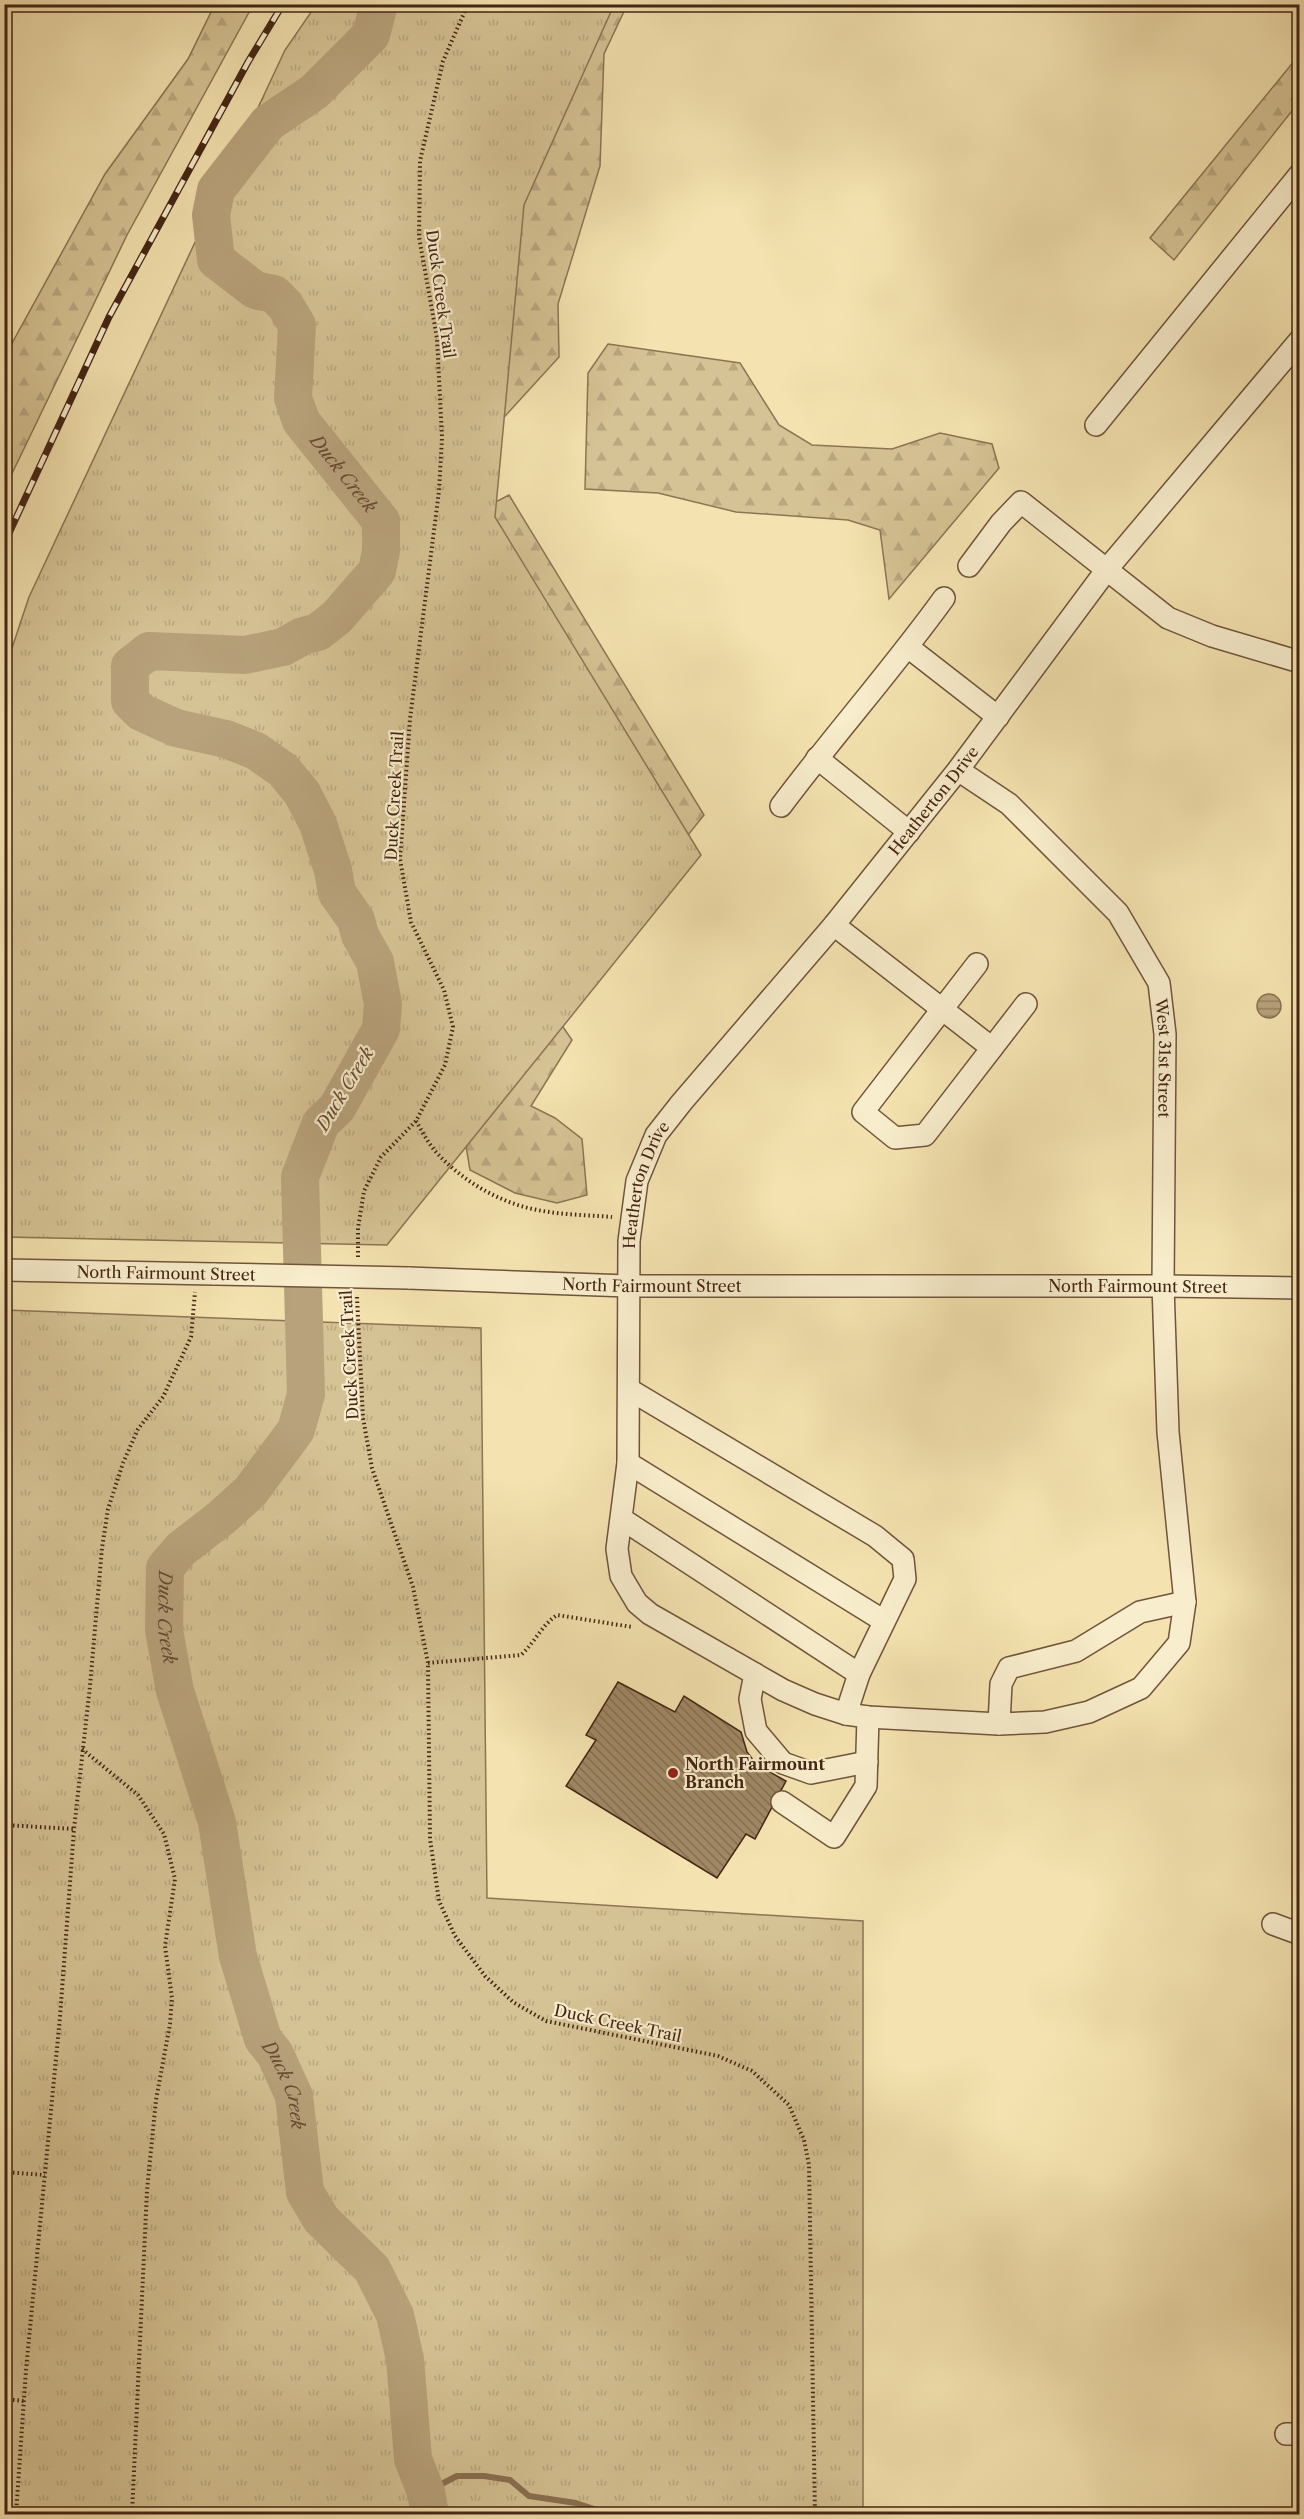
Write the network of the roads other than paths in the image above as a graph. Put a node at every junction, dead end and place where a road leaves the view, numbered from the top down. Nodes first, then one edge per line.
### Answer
1 (1299, 174) edge
2 (1299, 340) edge
3 (1096, 425) dead end
4 (969, 566) dead end
5 (1108, 568) junction
6 (944, 598) dead end
7 (908, 647) junction
8 (1299, 662) edge
9 (998, 717) junction
10 (817, 758) junction
11 (958, 770) junction
12 (781, 806) dead end
13 (909, 832) junction
14 (834, 925) junction
15 (977, 964) dead end
16 (1026, 1004) dead end
17 (942, 1008) junction
18 (992, 1048) junction
19 (4, 1270) edge
20 (628, 1286) junction
21 (1163, 1286) junction
22 (1299, 1288) edge
23 (630, 1390) junction
24 (628, 1463) junction
25 (622, 1519) junction
26 (1185, 1602) junction
27 (884, 1621) junction
28 (755, 1674) junction
29 (859, 1674) junction
30 (846, 1714) junction
31 (868, 1718) junction
32 (999, 1724) junction
33 (867, 1762) junction
34 (782, 1802) dead end
35 (1273, 1924) dead end
36 (1299, 1934) edge

1 - 3 street
2 - 5 street, Heatherton Drive
4 - 5 street
5 - 8 street
5 - 9 street, Heatherton Drive
6 - 7 street
7 - 9 street
7 - 10 street
9 - 11 street, Heatherton Drive
10 - 12 street
10 - 13 street
11 - 13 street, Heatherton Drive
11 - 21 street, West 31st Street
13 - 14 street, Heatherton Drive
14 - 17 street
14 - 20 street, Heatherton Drive
15 - 17 street
16 - 18 street
17 - 18 street
17 - 18 street
19 - 20 street, North Fairmount Street, bridge
20 - 21 street, North Fairmount Street
20 - 23 street, Heatherton Drive
21 - 22 street, North Fairmount Street
21 - 26 street, West 31st Street
23 - 24 street, Heatherton Drive
23 - 27 street
24 - 25 street, Heatherton Drive
24 - 27 street
25 - 28 street, Heatherton Drive
25 - 29 street
26 - 32 street
26 - 32 street, West 31st Street
27 - 29 street
28 - 30 street, Heatherton Drive
28 - 33 street
29 - 30 street
30 - 31 street, Heatherton Drive
31 - 32 street, West 31st Street
31 - 33 street
33 - 34 street
35 - 36 street

